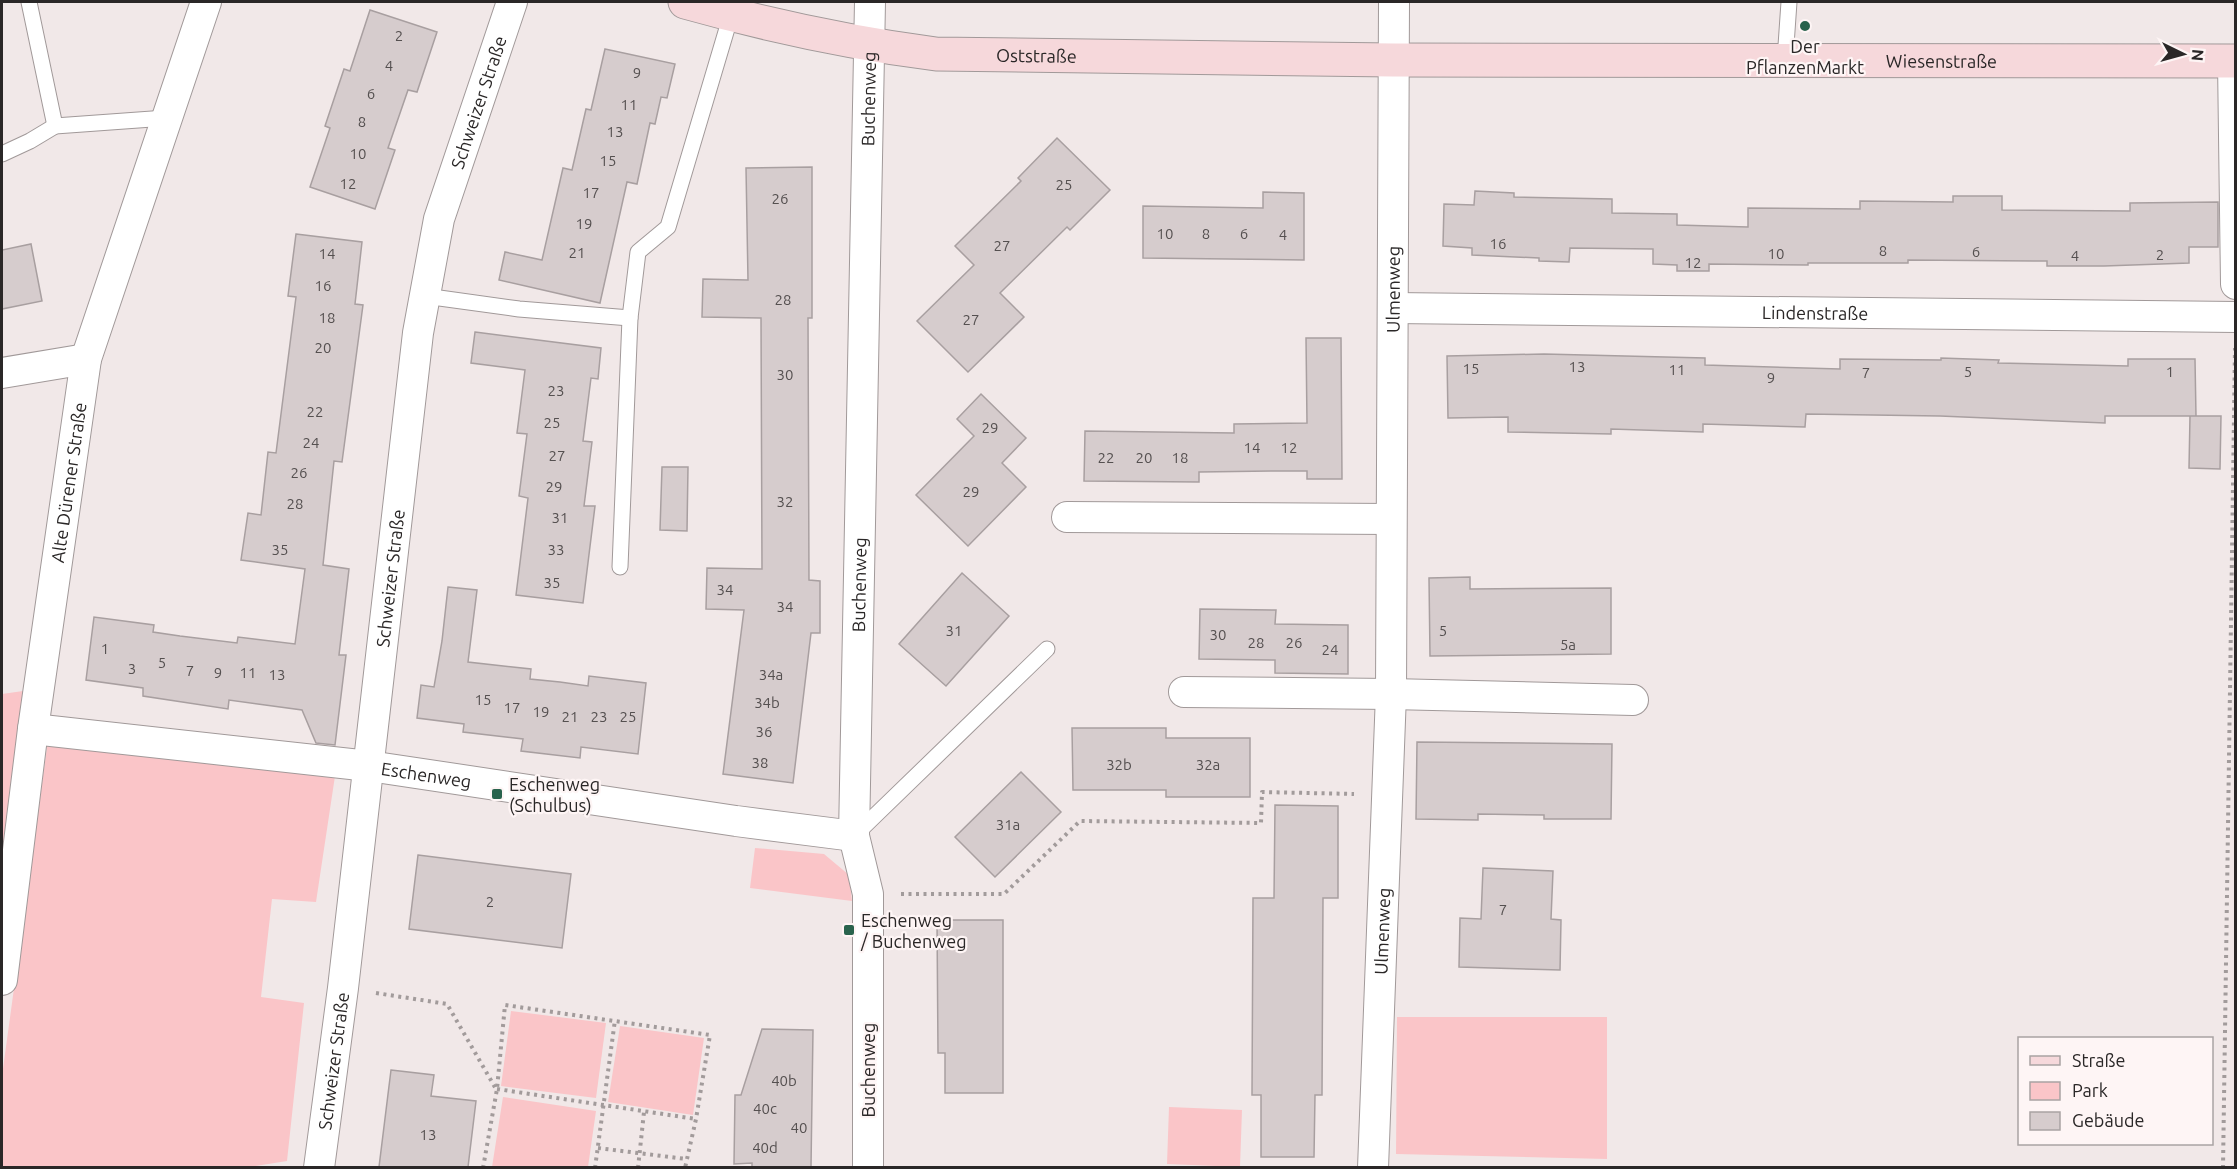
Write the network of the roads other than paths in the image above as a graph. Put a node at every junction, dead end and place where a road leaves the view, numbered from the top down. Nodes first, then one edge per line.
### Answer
1 (29, 2) edge
2 (206, 2) edge
3 (512, 2) edge
4 (685, 2) edge
5 (870, 2) edge
6 (1394, 2) edge
7 (1789, 2) edge
8 (731, 15) junction
9 (868, 46) junction
10 (1394, 60) junction
11 (1785, 60) junction
12 (2234, 61) edge
13 (166, 118) junction
14 (55, 126) junction
15 (2, 154) edge
16 (2235, 284) edge
17 (425, 296) junction
18 (1393, 308) junction
19 (2235, 316) edge
20 (630, 318) junction
21 (86, 359) junction
22 (2, 373) edge
23 (1066, 517) dead end
24 (1391, 519) junction
25 (620, 567) dead end
26 (1047, 649) dead end
27 (1184, 692) dead end
28 (1391, 694) junction
29 (1633, 700) dead end
30 (33, 729) junction
31 (369, 766) junction
32 (854, 836) junction
33 (2, 980) edge
34 (318, 1167) edge
35 (868, 1167) edge
36 (1373, 1167) edge

1 - 14 lane
2 - 13 street, Alte Dürener Straße
3 - 17 street, Schweizer Straße
4 - 8 main road, Oststraße
5 - 9 street, Buchenweg
6 - 10 street, Ulmenweg
7 - 11 lane
8 - 9 main road, Oststraße
8 - 20 lane
9 - 10 main road, Oststraße
9 - 32 street, Buchenweg
10 - 11 main road, Wiesenstraße
10 - 18 street, Ulmenweg
11 - 12 main road, Wiesenstraße
12 - 16 street
13 - 14 lane
13 - 21 street, Alte Dürener Straße
14 - 15 lane
17 - 20 lane
17 - 31 street, Schweizer Straße
18 - 19 street, Lindenstraße
18 - 24 street, Ulmenweg
20 - 25 lane
21 - 22 street
21 - 30 street, Alte Dürener Straße
23 - 24 street
24 - 28 street, Ulmenweg
26 - 32 lane
27 - 28 street
28 - 29 street
28 - 36 street, Ulmenweg
30 - 31 street, Eschenweg
30 - 33 street, Alte Dürener Straße
31 - 32 street, Eschenweg
31 - 34 street, Schweizer Straße
32 - 35 street, Buchenweg

